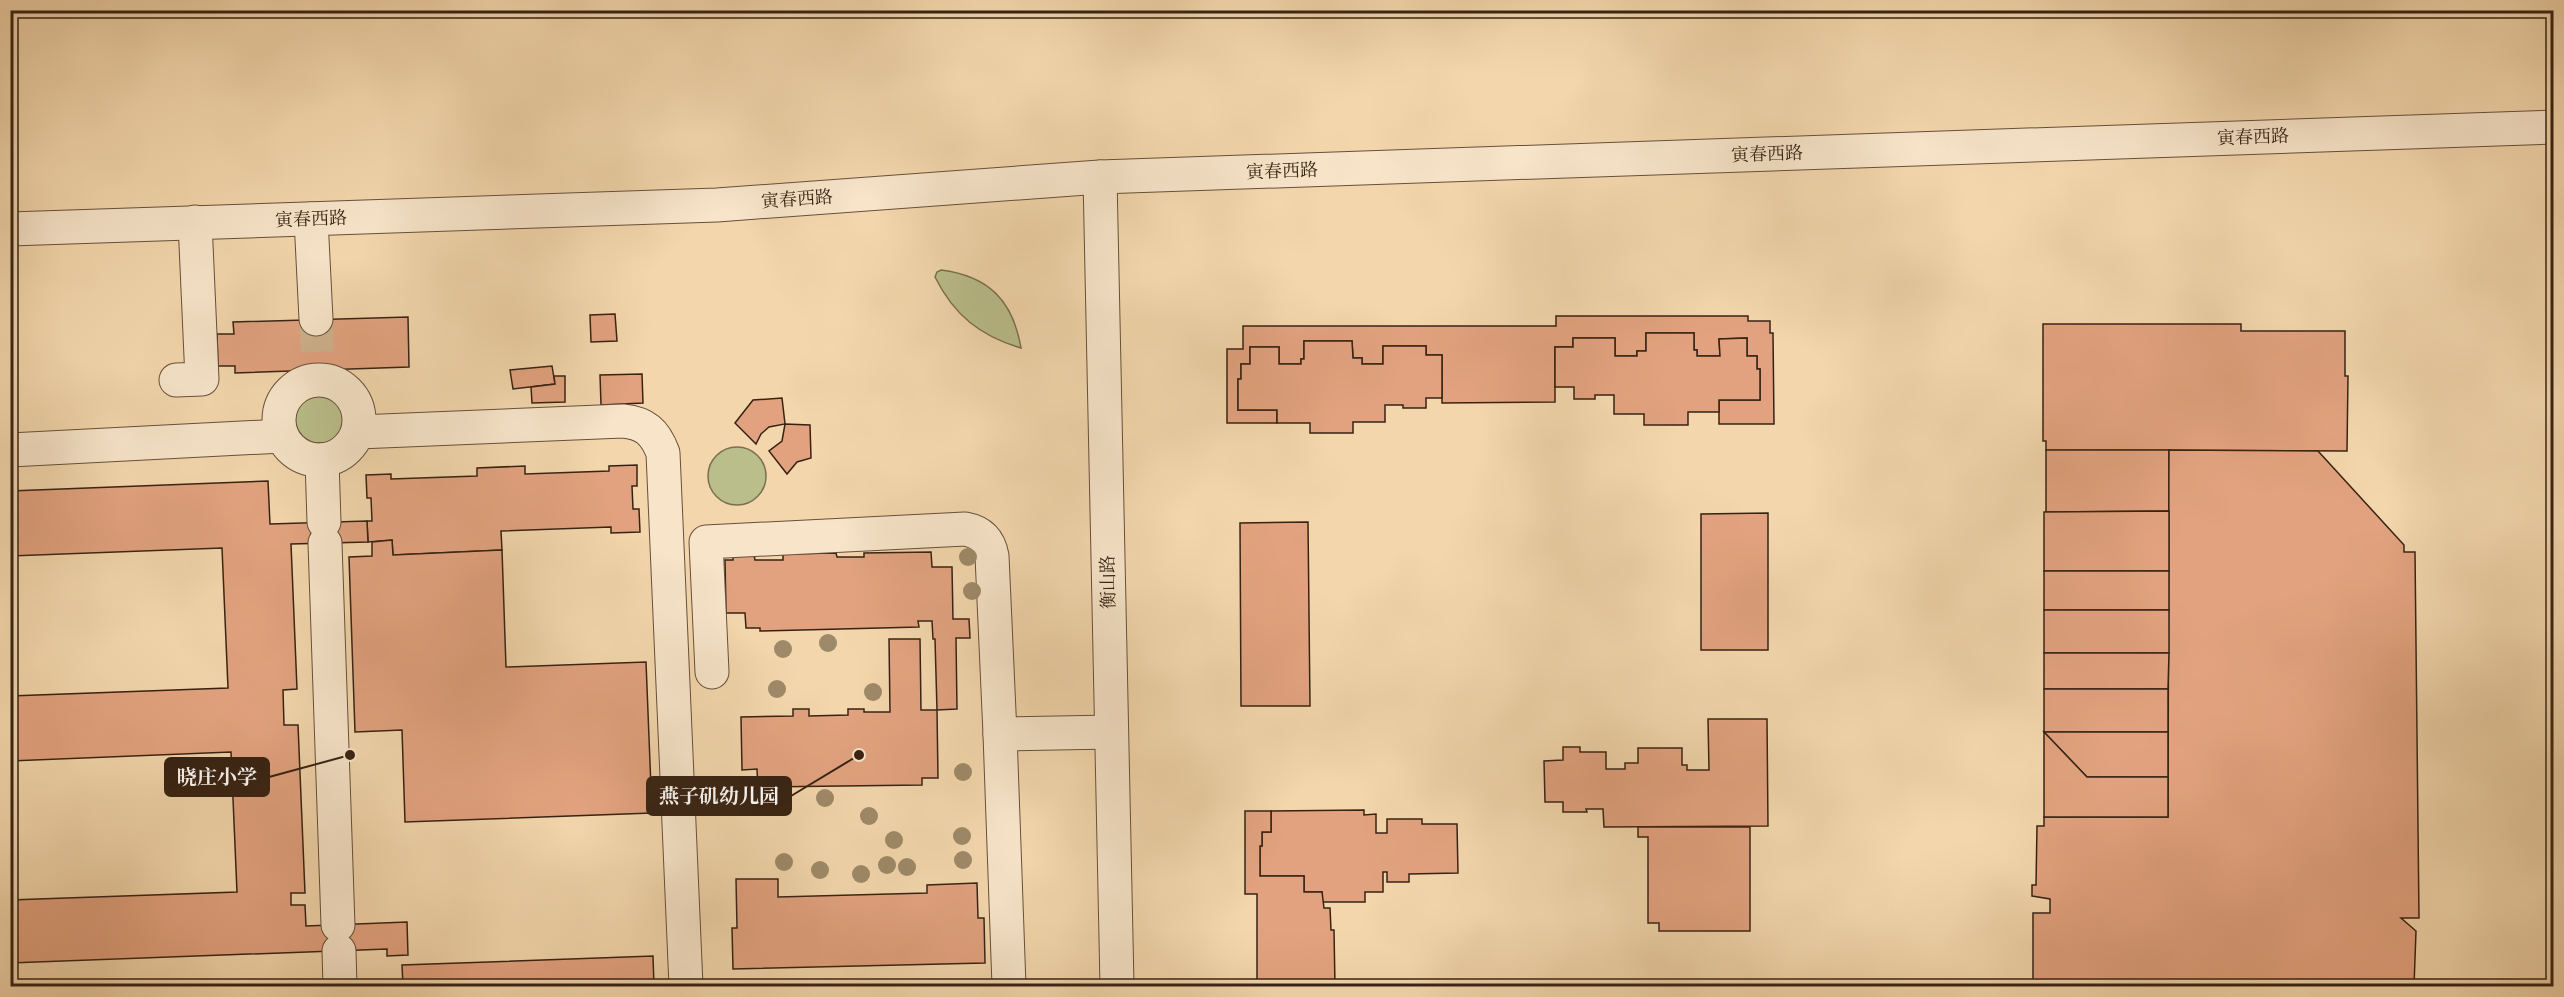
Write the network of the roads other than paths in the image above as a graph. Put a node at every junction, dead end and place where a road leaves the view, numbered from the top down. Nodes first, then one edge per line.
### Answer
1 (2553, 127) edge
2 (1100, 177) junction
3 (311, 219) junction
4 (195, 222) junction
5 (10, 229) edge
6 (316, 320) tunnel mouth
7 (176, 380) dead end
8 (358, 432) junction
9 (282, 436) junction
10 (10, 450) edge
11 (322, 460) junction
12 (712, 672) dead end
13 (1111, 732) junction
14 (1000, 734) junction
15 (340, 987) edge
16 (686, 987) edge
17 (1009, 987) edge
18 (1117, 987) edge

1 - 2 street, 寅春西路
2 - 3 street, 寅春西路
2 - 13 street, 衡山路
3 - 4 street, 寅春西路
3 - 6 street
4 - 5 street, 寅春西路
4 - 7 street
8 - 9 street
8 - 11 street
8 - 16 street
9 - 10 street
9 - 11 street
11 - 15 street
12 - 14 street
13 - 14 street
13 - 18 street, 衡山路
14 - 17 street

